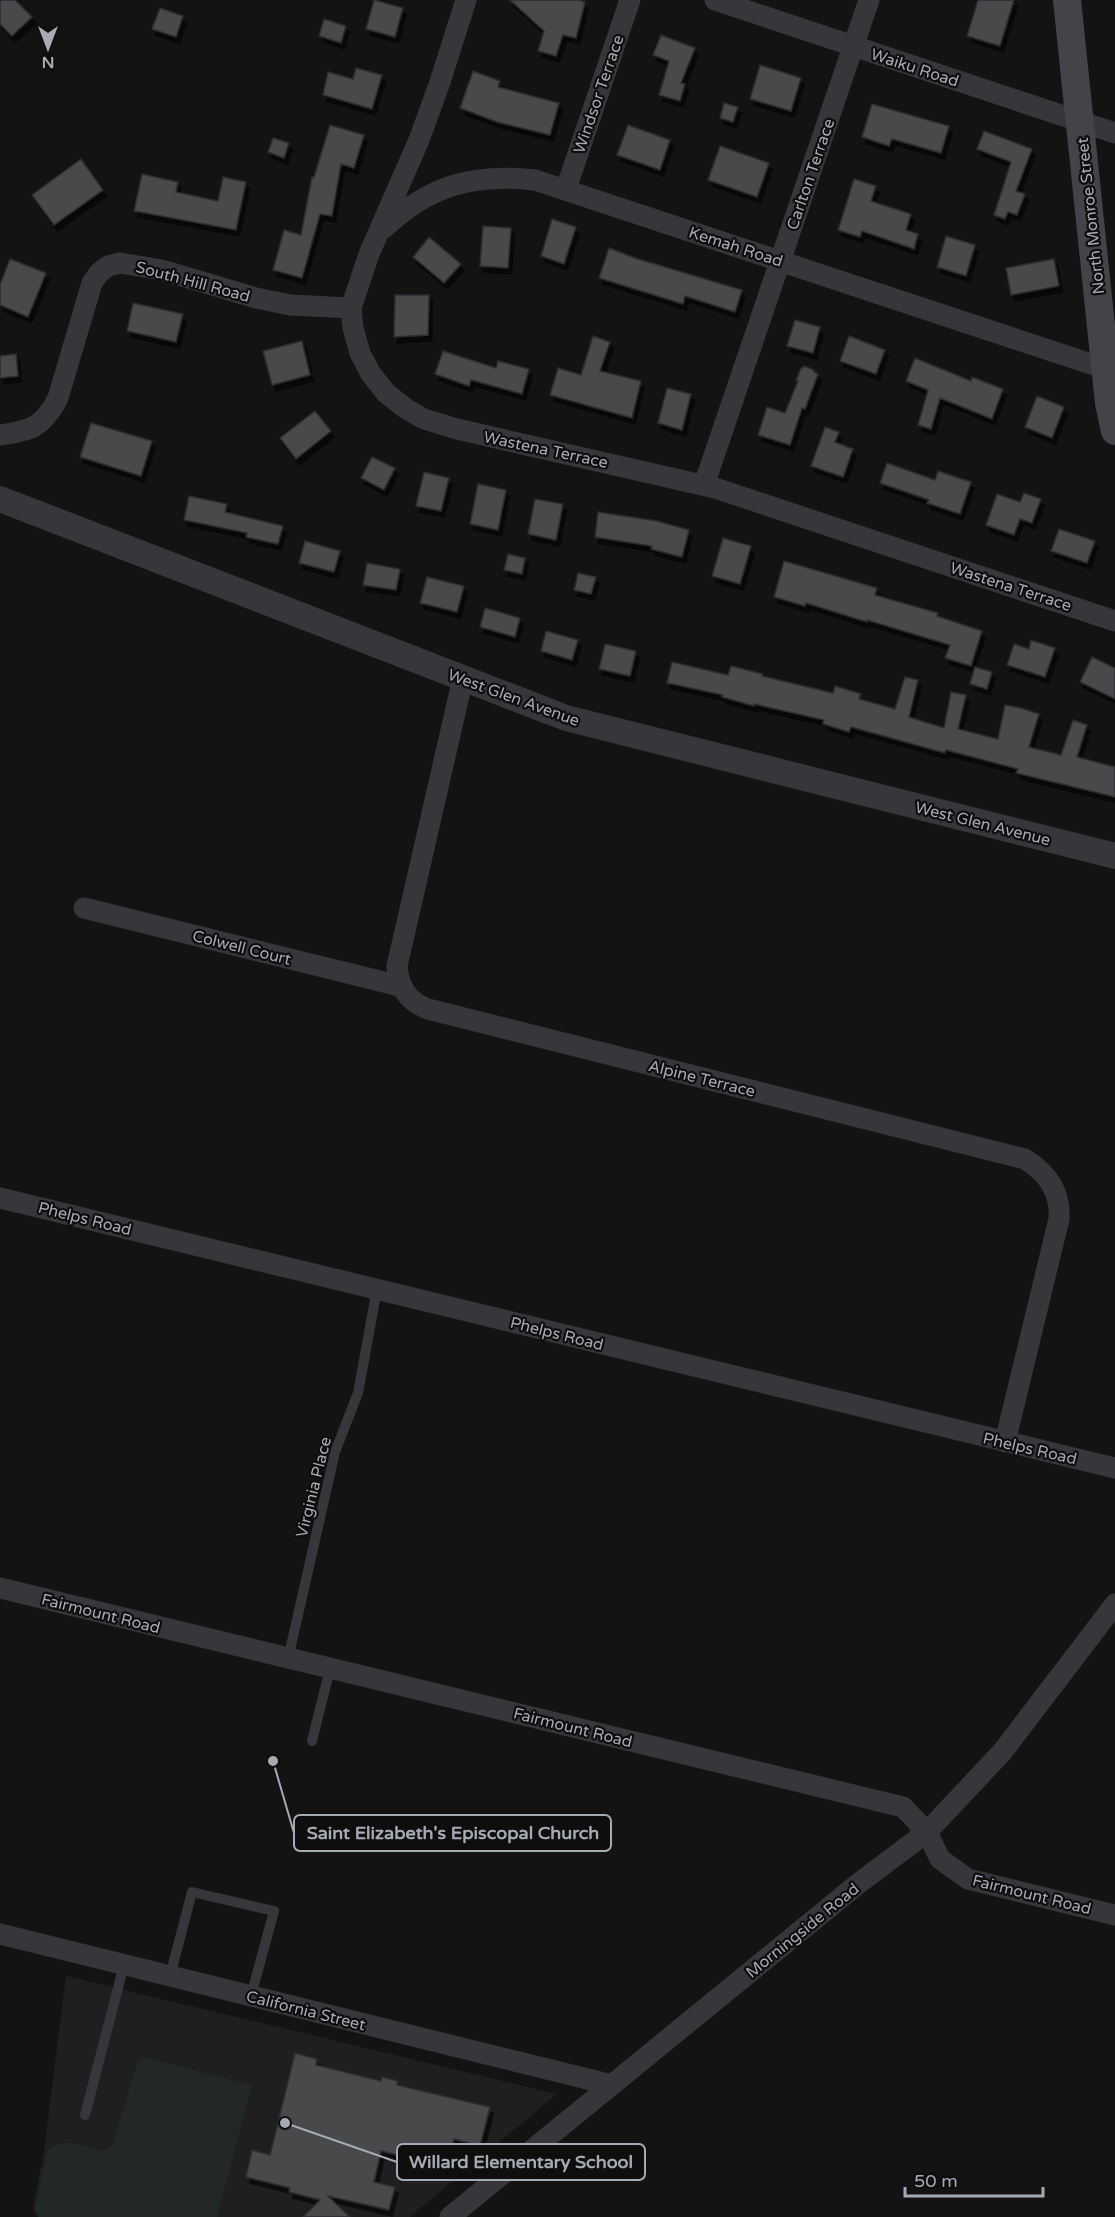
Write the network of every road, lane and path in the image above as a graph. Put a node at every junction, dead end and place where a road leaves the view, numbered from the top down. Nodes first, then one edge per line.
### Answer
1 (466, 0) edge
2 (630, 0) edge
3 (715, 0) edge
4 (869, 0) edge
5 (1067, 0) edge
6 (853, 46) junction
7 (1080, 122) junction
8 (1115, 133) edge
9 (566, 189) junction
10 (376, 237) junction
11 (780, 261) junction
12 (351, 308) junction
13 (1106, 369) junction
14 (1115, 431) edge
15 (0, 435) edge
16 (704, 485) junction
17 (0, 499) edge
18 (1115, 621) edge
19 (463, 678) junction
20 (1115, 856) edge
21 (84, 908) dead end
22 (400, 986) junction
23 (0, 1198) edge
24 (377, 1289) junction
25 (1005, 1442) junction
26 (1115, 1468) edge
27 (0, 1588) edge
28 (1115, 1604) edge
29 (288, 1659) junction
30 (330, 1669) junction
31 (312, 1741) dead end
32 (927, 1832) junction
33 (1115, 1915) edge
34 (0, 1934) edge
35 (124, 1965) junction
36 (170, 1976) junction
37 (251, 1996) junction
38 (612, 2085) junction
39 (85, 2115) dead end
40 (458, 2215) edge

1 - 10 street, Wastena Terrace
2 - 9 street, Windsor Terrace
3 - 6 street, Waiku Road
4 - 6 street, Carlton Terrace
5 - 7 main road, North Monroe Street
6 - 7 street, Waiku Road
6 - 11 street, Carlton Terrace
7 - 8 street, Waiku Road
7 - 13 main road, North Monroe Street
9 - 10 street, Kemah Road
9 - 11 street, Kemah Road
10 - 12 street, Wastena Terrace
11 - 13 street, Kemah Road
11 - 16 street, Carlton Terrace
12 - 15 street, South Hill Road
12 - 16 street, Wastena Terrace
13 - 14 main road, North Monroe Street
16 - 18 street, Wastena Terrace
17 - 19 street, West Glen Avenue
19 - 20 street, West Glen Avenue
19 - 22 street
21 - 22 street, Colwell Court
22 - 25 street, Alpine Terrace
23 - 24 street, Phelps Road
24 - 25 street, Phelps Road
24 - 29 lane, Virginia Place
25 - 26 street, Phelps Road
27 - 29 street, Fairmount Road
28 - 32 street, Morningside Road
29 - 30 street, Fairmount Road
30 - 31 lane
30 - 32 street, Fairmount Road
32 - 33 street, Fairmount Road
32 - 38 street, Morningside Road
34 - 35 street, California Street
35 - 36 street, California Street
35 - 39 lane
36 - 37 street, California Street
36 - 37 lane
37 - 38 street, California Street
38 - 40 street, Morningside Road

